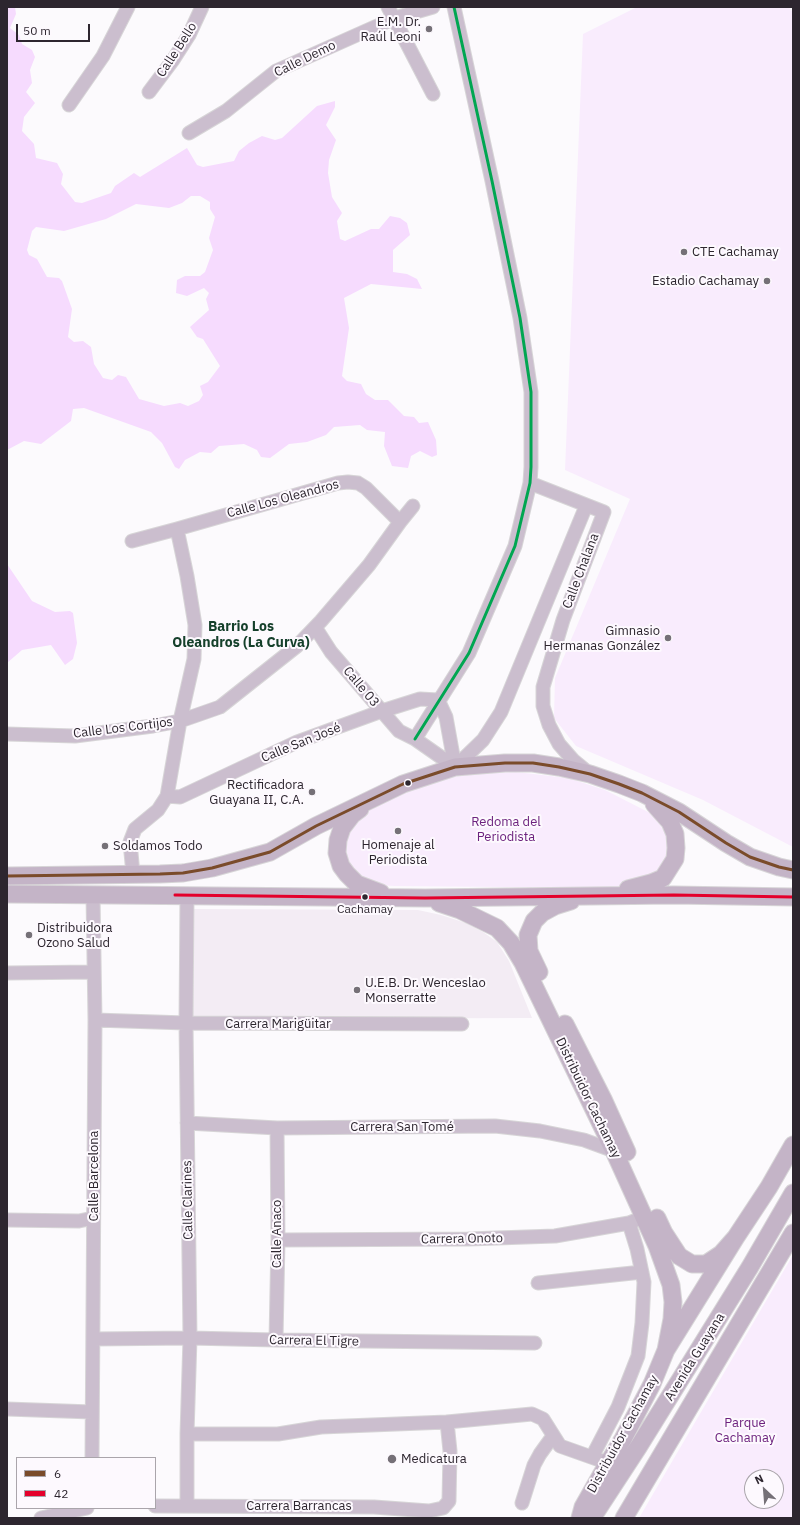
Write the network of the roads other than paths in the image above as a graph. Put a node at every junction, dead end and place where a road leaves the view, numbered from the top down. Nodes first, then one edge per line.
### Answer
1 (128, 7) edge
2 (202, 7) edge
3 (433, 7) edge
4 (454, 7) edge
5 (392, 12) edge
6 (149, 92) dead end
7 (433, 94) dead end
8 (69, 105) dead end
9 (189, 133) dead end
10 (530, 483) junction
11 (414, 506) dead end
12 (586, 506) junction
13 (400, 522) junction
14 (177, 529) junction
15 (132, 541) dead end
16 (315, 627) junction
17 (438, 700) junction
18 (382, 711) junction
19 (180, 721) junction
20 (7, 734) edge
21 (415, 739) junction
22 (455, 767) junction
23 (590, 774) junction
24 (642, 793) junction
25 (167, 796) junction
26 (374, 798) junction
27 (793, 870) edge
28 (133, 874) junction
29 (7, 876) edge
30 (7, 894) edge
31 (93, 894) junction
32 (187, 895) junction
33 (587, 897) junction
34 (793, 897) edge
35 (425, 898) junction
36 (93, 972) junction
37 (7, 973) edge
38 (95, 1020) junction
39 (186, 1023) junction
40 (462, 1024) dead end
41 (187, 1123) junction
42 (277, 1128) junction
43 (793, 1145) edge
44 (614, 1151) junction
45 (793, 1192) edge
46 (93, 1218) junction
47 (7, 1220) edge
48 (636, 1220) junction
49 (793, 1233) edge
50 (736, 1237) junction
51 (278, 1240) junction
52 (642, 1272) junction
53 (538, 1282) dead end
54 (190, 1338) junction
55 (92, 1339) junction
56 (276, 1340) junction
57 (535, 1343) dead end
58 (666, 1350) junction
59 (7, 1409) edge
60 (92, 1412) junction
61 (447, 1422) junction
62 (187, 1434) junction
63 (554, 1436) junction
64 (92, 1457) edge
65 (600, 1460) junction
66 (522, 1503) dead end
67 (187, 1505) junction
68 (156, 1506) edge
69 (82, 1509) edge
70 (41, 1518) edge
71 (580, 1518) edge
72 (592, 1518) edge
73 (624, 1518) edge

1 - 8 street
2 - 6 street, Calle Bello
3 - 5 street, Calle Demo
4 - 10 street
5 - 7 street
5 - 9 street, Calle Demo
10 - 12 street, Calle Chalana
10 - 17 street
11 - 13 street, Calle Los Cortijos
12 - 22 street, Calle Chalana
12 - 23 street, Calle Chalana
13 - 14 street, Calle Los Oleandros
13 - 16 street, Calle Los Cortijos
14 - 15 street, Calle Los Oleandros
14 - 19 street
16 - 18 street, Calle 03
16 - 19 street, Calle Los Cortijos
17 - 18 street, Calle San José
17 - 21 street
17 - 22 street
18 - 21 street, Calle 03
18 - 25 street, Calle San José
19 - 20 street, Calle Los Cortijos
19 - 25 street
21 - 22 street, Calle 03
22 - 23 main road
22 - 26 main road
23 - 24 main road
24 - 27 main road
24 - 33 main road
25 - 28 street
26 - 28 main road
26 - 35 main road
28 - 29 main road
30 - 31 main road
31 - 32 main road
31 - 36 street, Calle Barcelona
32 - 35 main road
32 - 39 street, Calle Clarines
33 - 34 main road
33 - 35 main road
33 - 50 main road, Distribuidor Cachamay
35 - 44 main road, Distribuidor Cachamay
36 - 37 street
36 - 38 street, Calle Barcelona
38 - 39 street, Carrera Marigüitar
38 - 46 street, Calle Barcelona
39 - 40 street, Carrera Marigüitar
39 - 41 street, Calle Clarines
41 - 42 street, Carrera San Tomé
41 - 54 street, Calle Clarines
42 - 44 street, Carrera San Tomé
42 - 51 street, Calle Anaco
43 - 50 main road, Distribuidor Cachamay
44 - 48 main road, Distribuidor Cachamay
45 - 72 main road, Avenida Guayana
46 - 47 street
46 - 55 street, Calle Barcelona
48 - 51 street, Carrera Onoto
48 - 52 street
48 - 58 main road, Distribuidor Cachamay
49 - 73 main road, Avenida Guayana
50 - 58 main road, Distribuidor Cachamay
51 - 56 street, Calle Anaco
52 - 53 street
52 - 65 street
54 - 55 street, Carrera El Tigre
54 - 56 street, Carrera El Tigre
54 - 62 street, Calle Clarines
55 - 60 street, Calle Barcelona
56 - 57 street, Carrera El Tigre
58 - 65 main road, Distribuidor Cachamay
59 - 60 street
60 - 64 street, Calle Barcelona
61 - 62 street
61 - 63 street
61 - 67 street, Carrera Barrancas
62 - 67 street, Calle Clarines
63 - 65 street
63 - 66 street
65 - 71 main road, Distribuidor Cachamay
67 - 68 street, Carrera Barrancas
69 - 70 street

